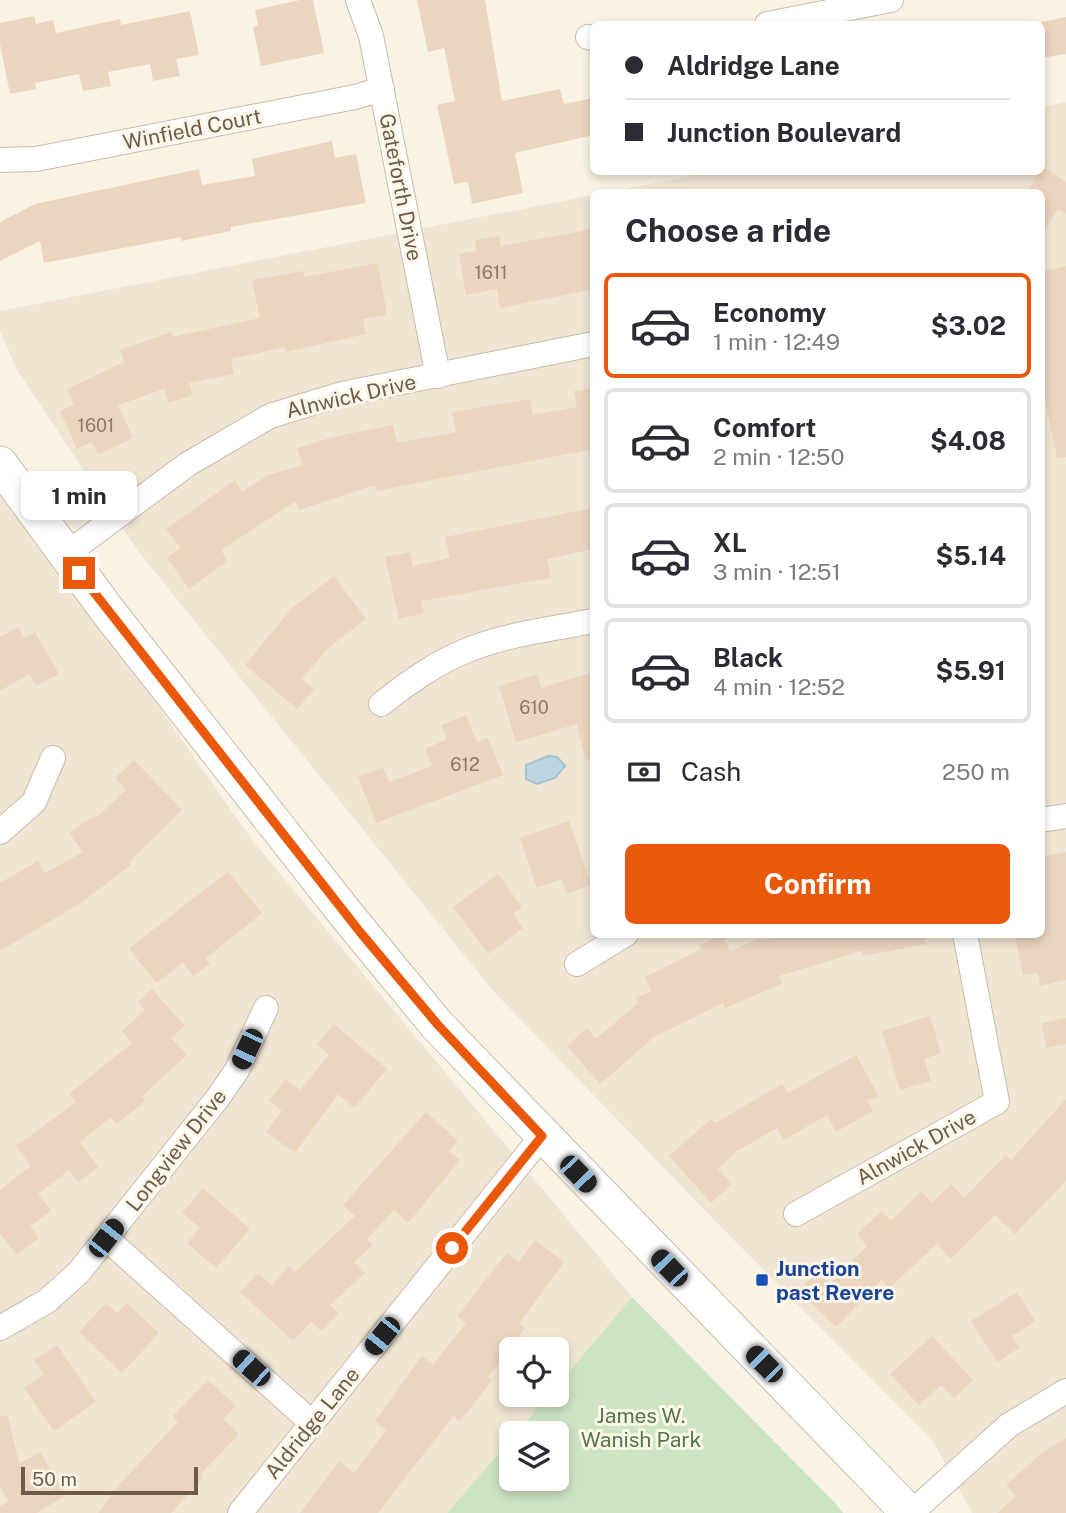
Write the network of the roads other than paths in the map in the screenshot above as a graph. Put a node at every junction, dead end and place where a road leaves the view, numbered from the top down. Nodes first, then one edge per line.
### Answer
1 (358, 0) edge
2 (891, 0) edge
3 (803, 9) edge
4 (774, 21) edge
5 (382, 89) junction
6 (0, 160) edge
7 (590, 345) edge
8 (438, 376) junction
9 (0, 464) edge
10 (65, 555) junction
11 (590, 622) edge
12 (381, 704) dead end
13 (53, 758) dead end
14 (1066, 816) edge
15 (1045, 819) edge
16 (0, 832) edge
17 (619, 938) edge
18 (966, 938) edge
19 (577, 964) dead end
20 (266, 1007) dead end
21 (542, 1136) junction
22 (796, 1214) dead end
23 (106, 1238) junction
24 (0, 1328) edge
25 (1066, 1391) edge
26 (312, 1423) junction
27 (240, 1513) edge
28 (910, 1513) edge

1 - 5 street, Gateforth Drive
2 - 3 street
3 - 4 street
5 - 6 street, Winfield Court
5 - 8 street, Gateforth Drive
7 - 8 street, Alnwick Drive
8 - 10 street, Alnwick Drive
9 - 10 main road
10 - 21 main road
11 - 12 street
13 - 16 street
14 - 15 street
17 - 19 street
18 - 22 street, Alnwick Drive
20 - 23 street, Longview Drive
21 - 26 street, Aldridge Lane
21 - 28 main road
23 - 24 street, Longview Drive
23 - 26 street
25 - 28 street
26 - 27 street, Aldridge Lane

